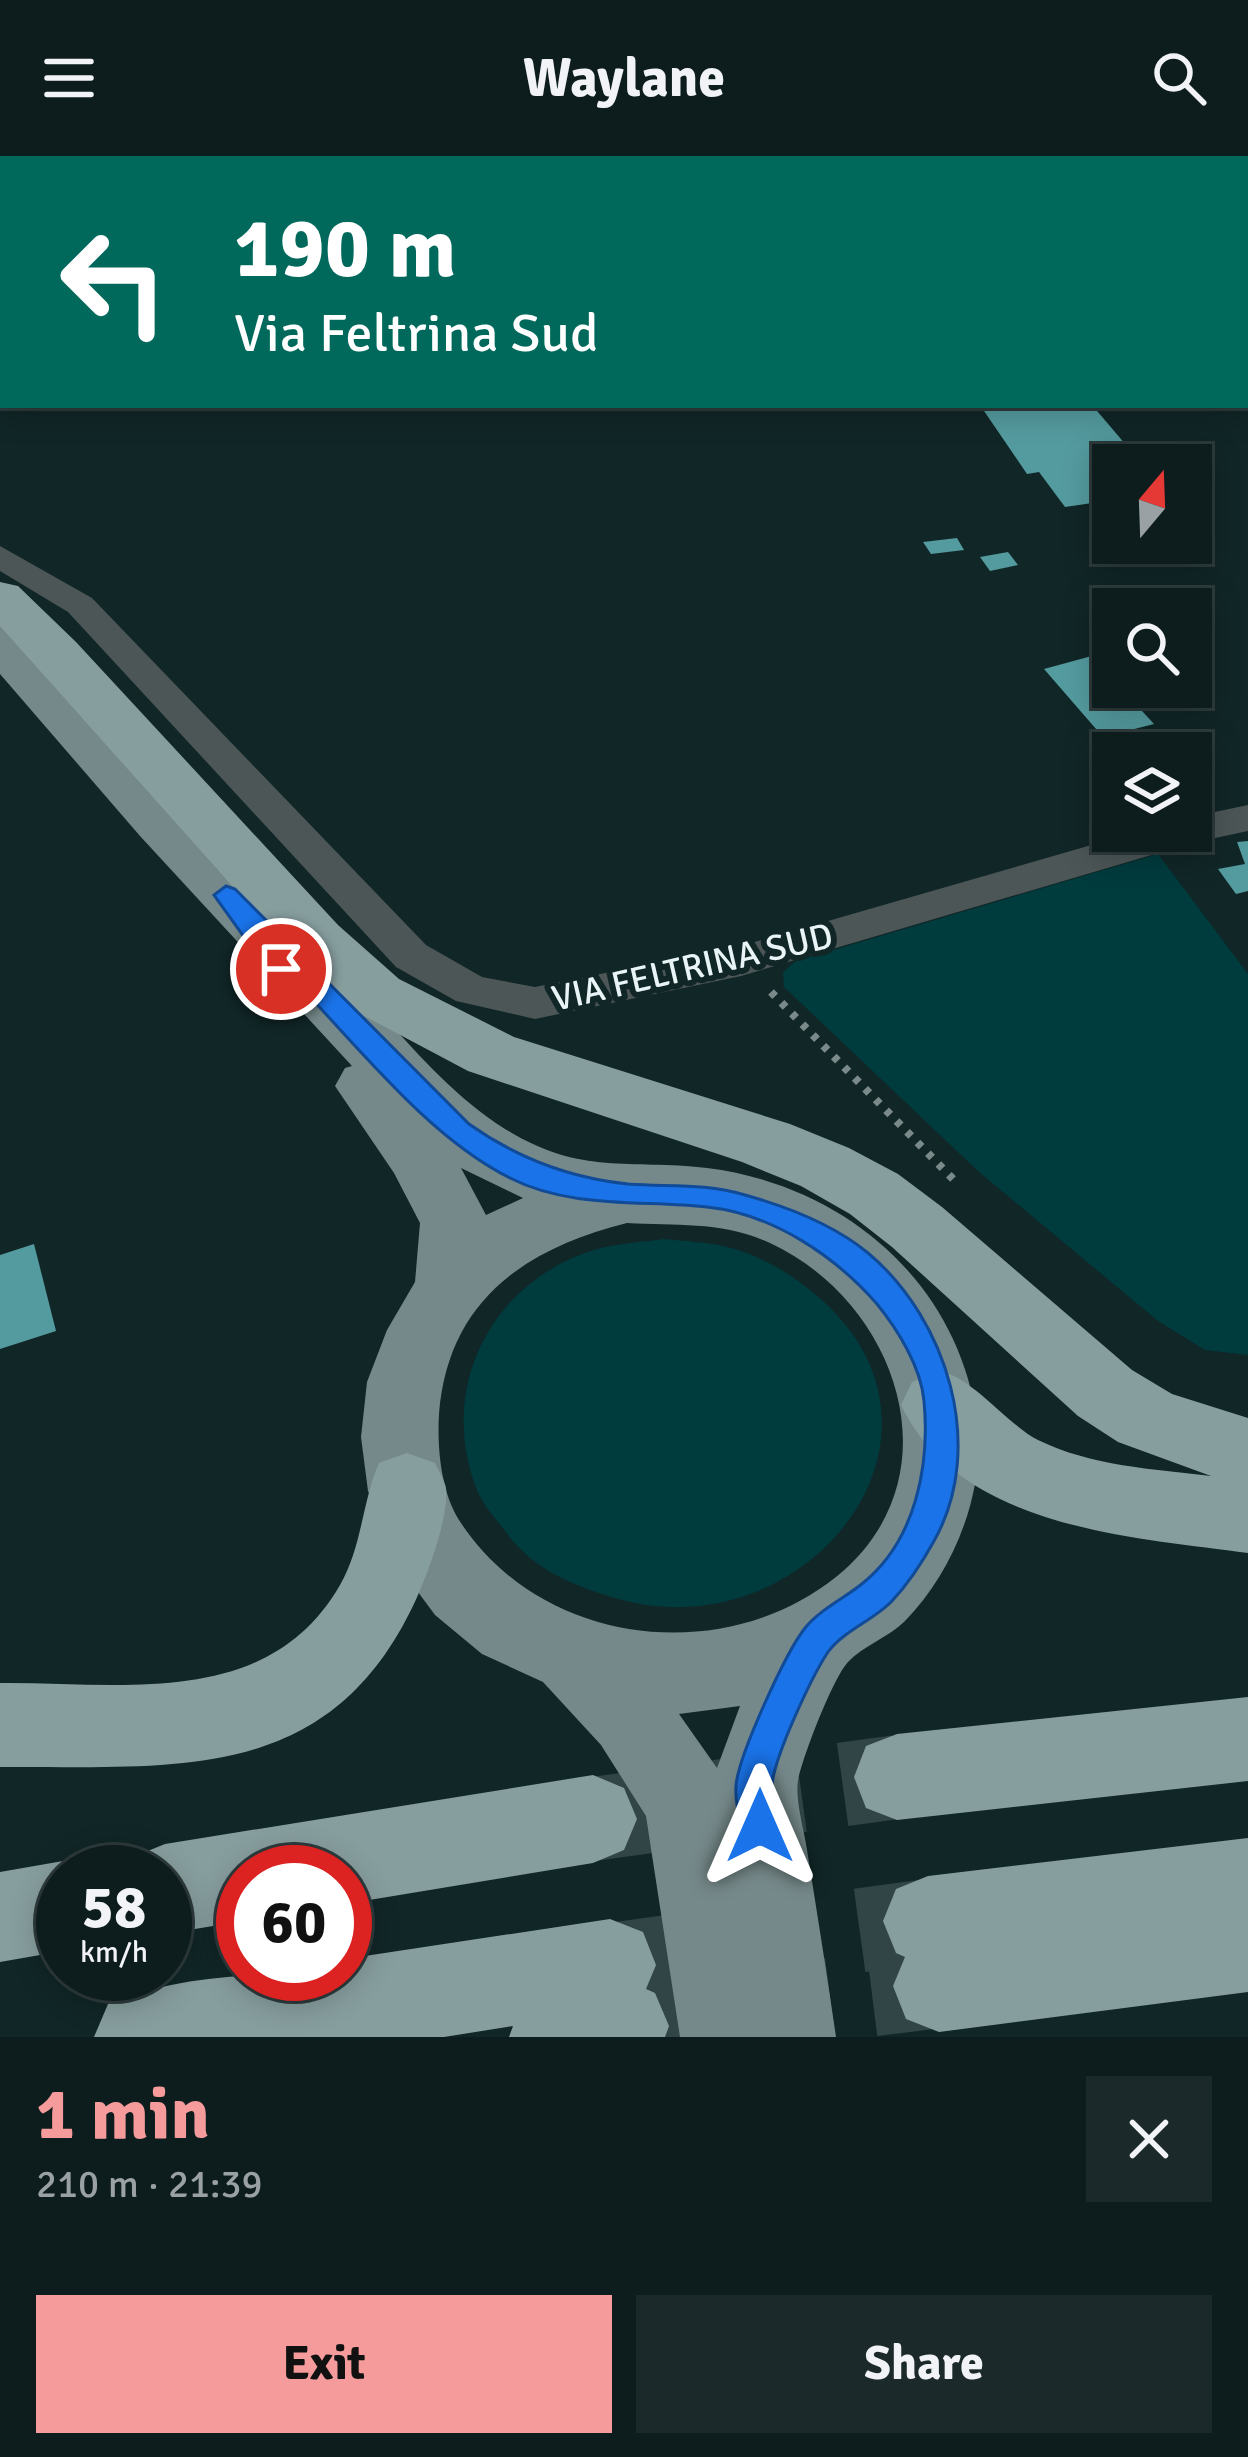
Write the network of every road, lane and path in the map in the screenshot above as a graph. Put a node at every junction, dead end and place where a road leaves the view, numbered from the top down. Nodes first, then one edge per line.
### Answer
1 (0, 556) edge
2 (0, 597) edge
3 (0, 641) edge
4 (1248, 818) edge
5 (1212, 826) edge
6 (1117, 852) edge
7 (226, 895) junction
8 (741, 961) junction
9 (961, 1185) dead end
10 (627, 1195) junction
11 (451, 1285) junction
12 (939, 1405) junction
13 (1248, 1452) edge
14 (407, 1488) junction
15 (1248, 1517) edge
16 (818, 1637) junction
17 (573, 1656) junction
18 (0, 1726) edge
19 (1248, 1739) edge
20 (897, 1777) tunnel mouth
21 (592, 1819) tunnel mouth
22 (372, 1855) edge
23 (1248, 1883) edge
24 (36, 1911) edge
25 (0, 1917) edge
26 (1248, 1946) edge
27 (596, 2010) tunnel mouth
28 (141, 2037) edge
29 (727, 2037) edge
30 (789, 2037) edge

1 - 8 street, VIA FELTRINA SUD
2 - 13 highway
3 - 7 main road
4 - 5 street, VIA FELTRINA SUD
6 - 8 street, VIA FELTRINA SUD
7 - 10 main road
7 - 11 main road
8 - 9 path
10 - 11 main road
10 - 12 main road
11 - 14 main road
12 - 15 highway
12 - 16 main road
14 - 17 main road
14 - 18 highway
16 - 17 main road
16 - 30 main road
17 - 29 main road
19 - 20 highway
21 - 22 highway
23 - 26 highway
24 - 25 highway
27 - 28 highway

